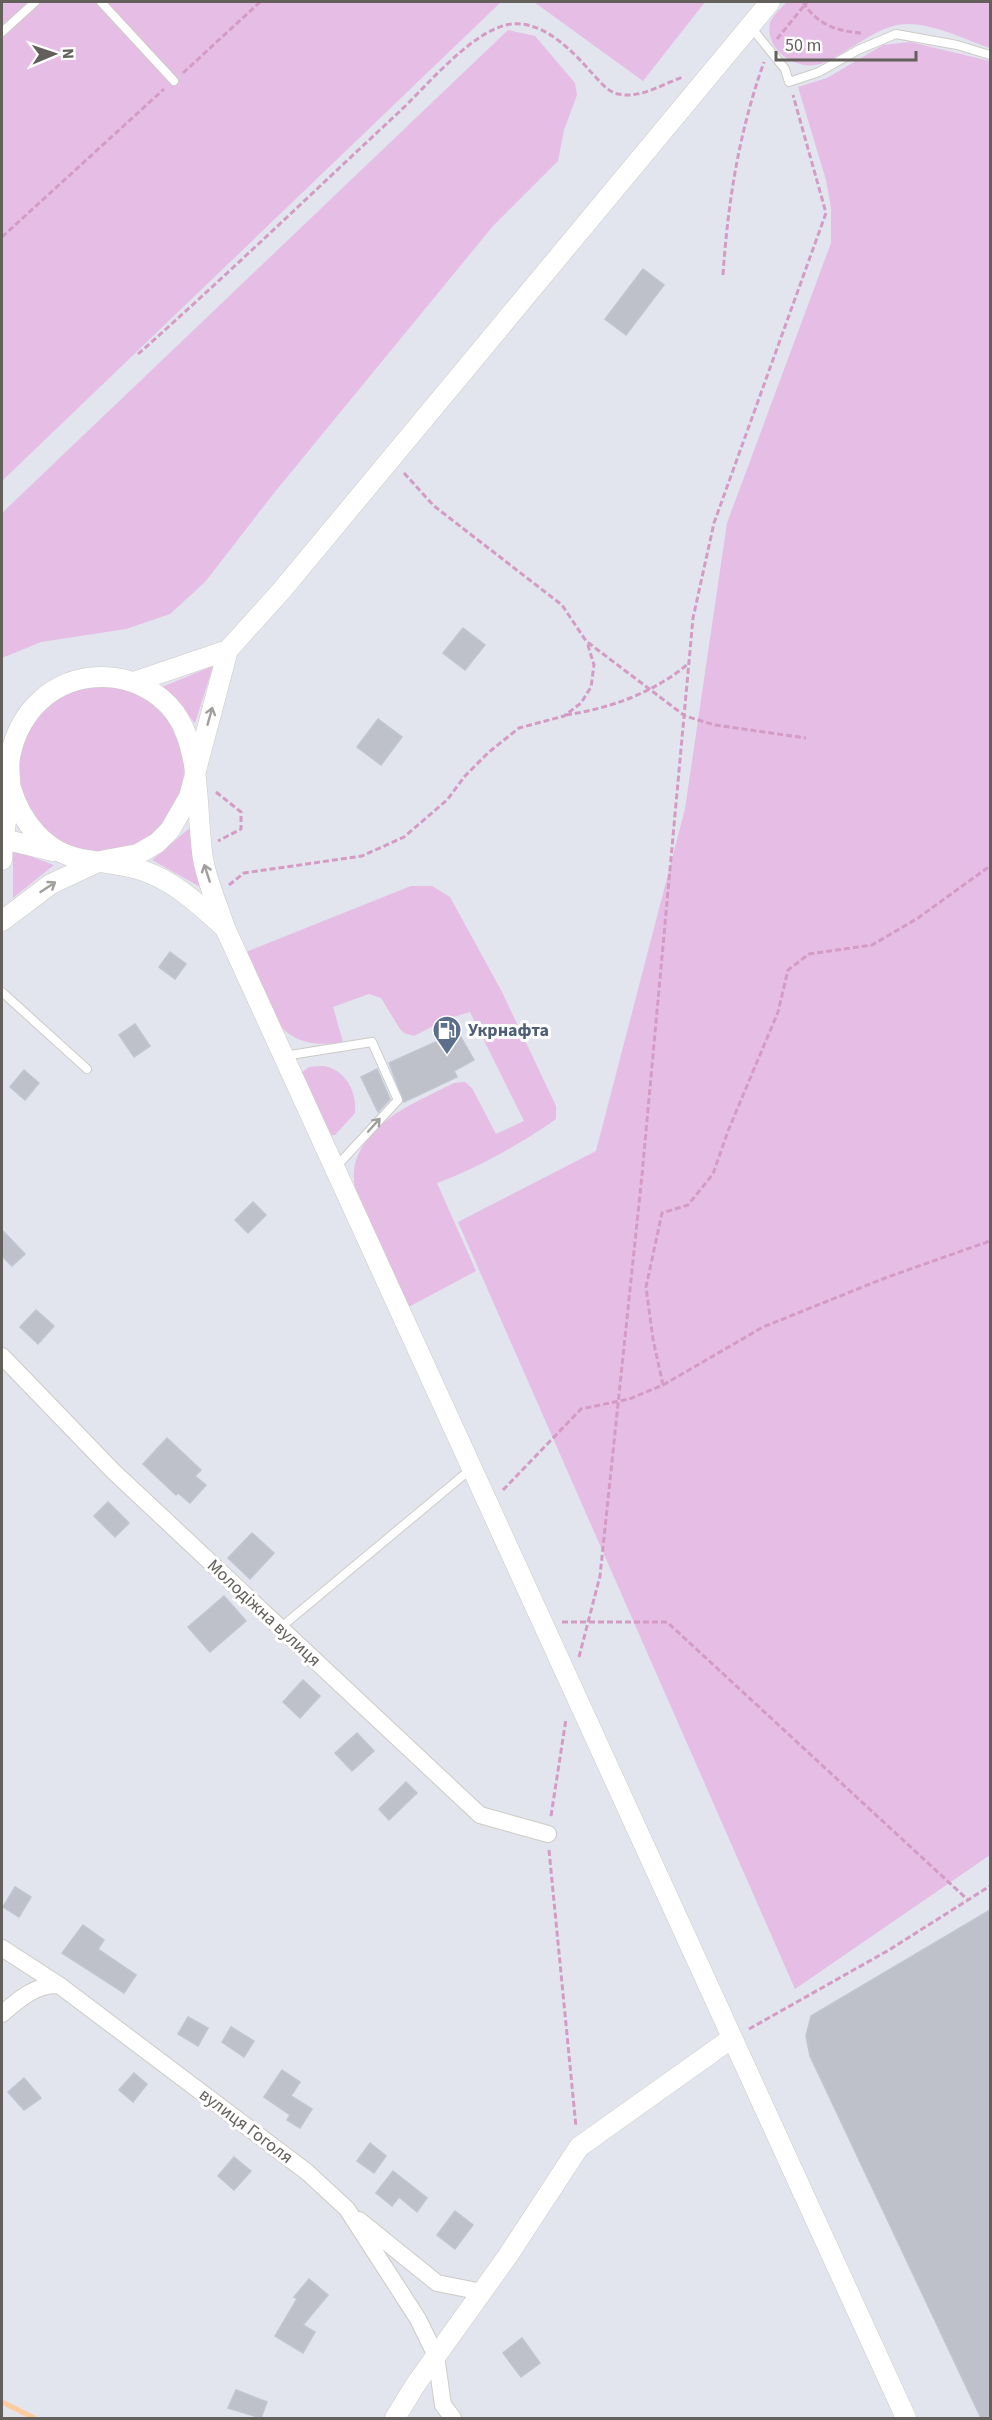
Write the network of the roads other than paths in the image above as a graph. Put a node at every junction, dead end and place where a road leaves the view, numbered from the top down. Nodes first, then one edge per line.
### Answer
1 (35, 2) edge
2 (101, 2) edge
3 (770, 2) edge
4 (750, 26) junction
5 (2, 32) edge
6 (990, 55) edge
7 (174, 81) road end
8 (228, 650) junction
9 (134, 682) junction
10 (5, 761) edge
11 (201, 779) junction
12 (10, 786) junction
13 (2, 839) edge
14 (64, 854) junction
15 (2, 860) edge
16 (100, 861) junction
17 (2, 921) edge
18 (225, 928) junction
19 (2, 992) edge
20 (283, 1056) junction
21 (87, 1069) dead end
22 (335, 1168) junction
23 (2, 1356) edge
24 (472, 1468) junction
25 (280, 1629) junction
26 (548, 1834) road end
27 (3, 1949) edge
28 (2, 1968) edge
29 (59, 1985) junction
30 (2, 2014) edge
31 (732, 2038) junction
32 (346, 2210) junction
33 (482, 2292) junction
34 (436, 2356) junction
35 (395, 2418) edge
36 (453, 2418) edge
37 (906, 2418) edge

1 - 5 lane
2 - 7 lane
3 - 4 street
4 - 6 lane
4 - 8 street
8 - 9 street
11 -> 8 street
9 - 10 street
9 - 11 street
10 - 12 street
11 - 16 street
18 -> 11 street
12 - 13 street
12 - 14 street
13 - 14 street
13 - 15 street
14 - 16 street
17 -> 16 street
16 - 18 street
18 - 20 street
19 - 21 lane
20 - 22 street
22 -> 20 lane
22 - 24 street
23 - 25 street, Молодіжна вулиця
24 - 25 lane
24 - 31 street
25 - 26 street, Молодіжна вулиця
27 - 28 street
27 - 29 street, вулиця Гоголя
29 - 30 street
29 - 32 street, вулиця Гоголя
31 - 33 street
31 - 37 street
32 - 33 street
32 - 34 street, вулиця Гоголя
33 - 34 street
34 - 35 street
34 - 36 street, вулиця Гоголя

